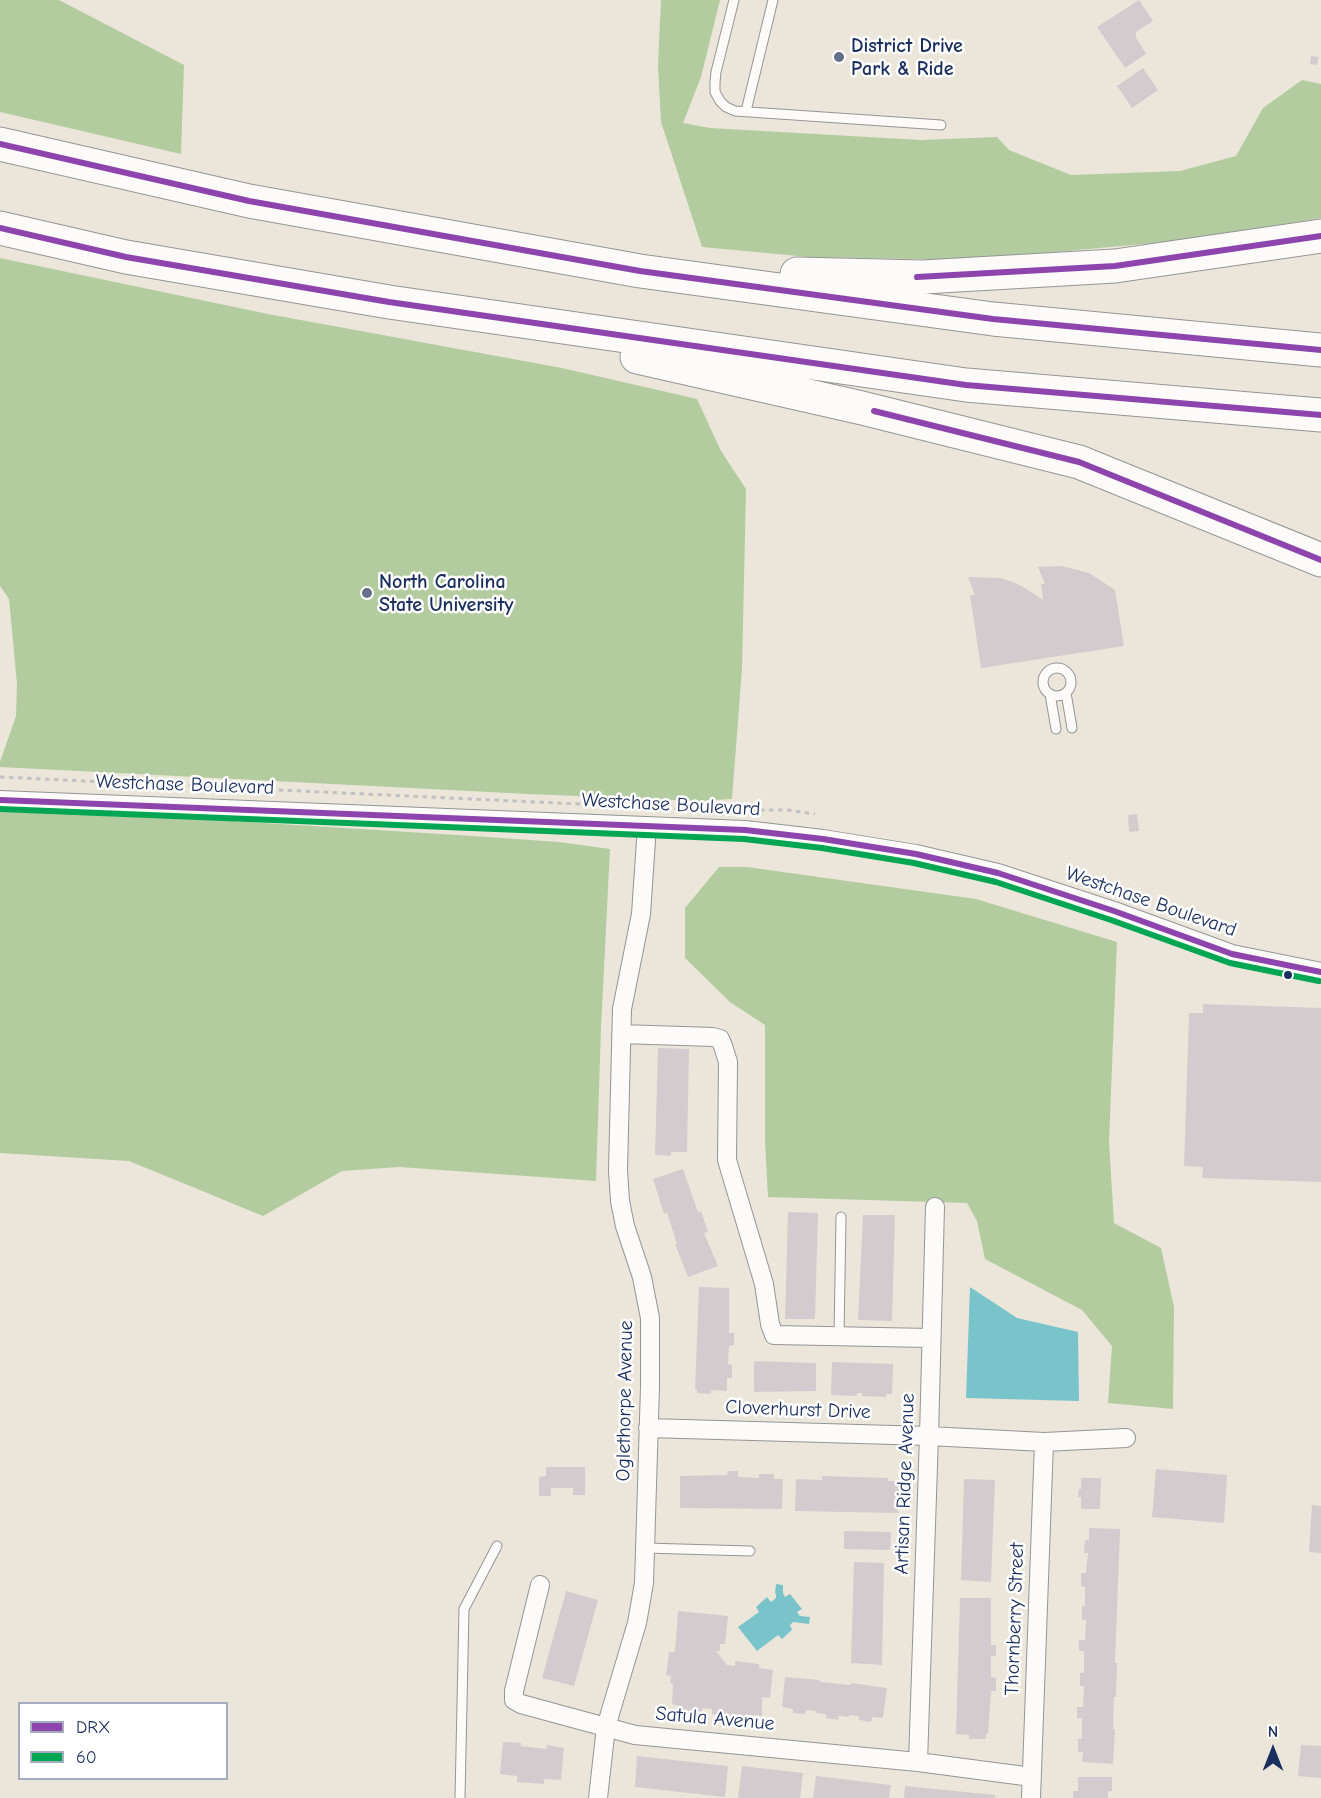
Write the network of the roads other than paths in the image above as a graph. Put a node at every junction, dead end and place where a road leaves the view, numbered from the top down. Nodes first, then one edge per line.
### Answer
1 (734, 0) edge
2 (772, 0) edge
3 (746, 111) junction
4 (941, 125) dead end
5 (0, 144) edge
6 (0, 228) edge
7 (1321, 236) edge
8 (640, 271) junction
9 (389, 302) junction
10 (1321, 350) edge
11 (1321, 415) edge
12 (1321, 560) edge
13 (1066, 693) junction
14 (1050, 694) junction
15 (1072, 728) dead end
16 (1056, 729) dead end
17 (0, 800) edge
18 (646, 826) junction
19 (1321, 972) edge
20 (621, 1034) junction
21 (935, 1207) dead end
22 (841, 1217) dead end
23 (839, 1336) junction
24 (931, 1338) junction
25 (648, 1428) junction
26 (929, 1436) junction
27 (1126, 1438) dead end
28 (1044, 1442) junction
29 (497, 1546) dead end
30 (645, 1548) junction
31 (750, 1551) dead end
32 (540, 1585) dead end
33 (606, 1727) junction
34 (918, 1762) junction
35 (1032, 1777) junction
36 (460, 1798) edge
37 (598, 1798) edge
38 (1031, 1798) edge

1 - 3 lane
2 - 3 lane
3 - 4 lane
5 - 8 highway
6 - 9 highway
7 - 8 highway
8 - 10 highway
9 - 11 highway
9 - 12 highway
13 - 14 lane
13 - 14 lane
13 - 15 lane
14 - 16 lane
17 - 18 street, Westchase Boulevard
18 - 19 street, Westchase Boulevard
18 - 20 street, Oglethorpe Avenue
20 - 23 street
20 - 25 street, Oglethorpe Avenue
21 - 24 street, Artisan Ridge Avenue
22 - 23 lane
23 - 24 street
24 - 26 street, Artisan Ridge Avenue
25 - 26 street, Cloverhurst Drive
25 - 30 street, Oglethorpe Avenue
26 - 28 street, Cloverhurst Drive
26 - 34 street, Artisan Ridge Avenue
27 - 28 street, Cloverhurst Drive
28 - 35 street, Thornberry Street
29 - 36 lane
30 - 31 lane
30 - 33 street, Oglethorpe Avenue
32 - 33 street, Satula Avenue
33 - 34 street, Satula Avenue
33 - 37 street, Oglethorpe Avenue
34 - 35 street, Satula Avenue
35 - 38 street, Thornberry Street

